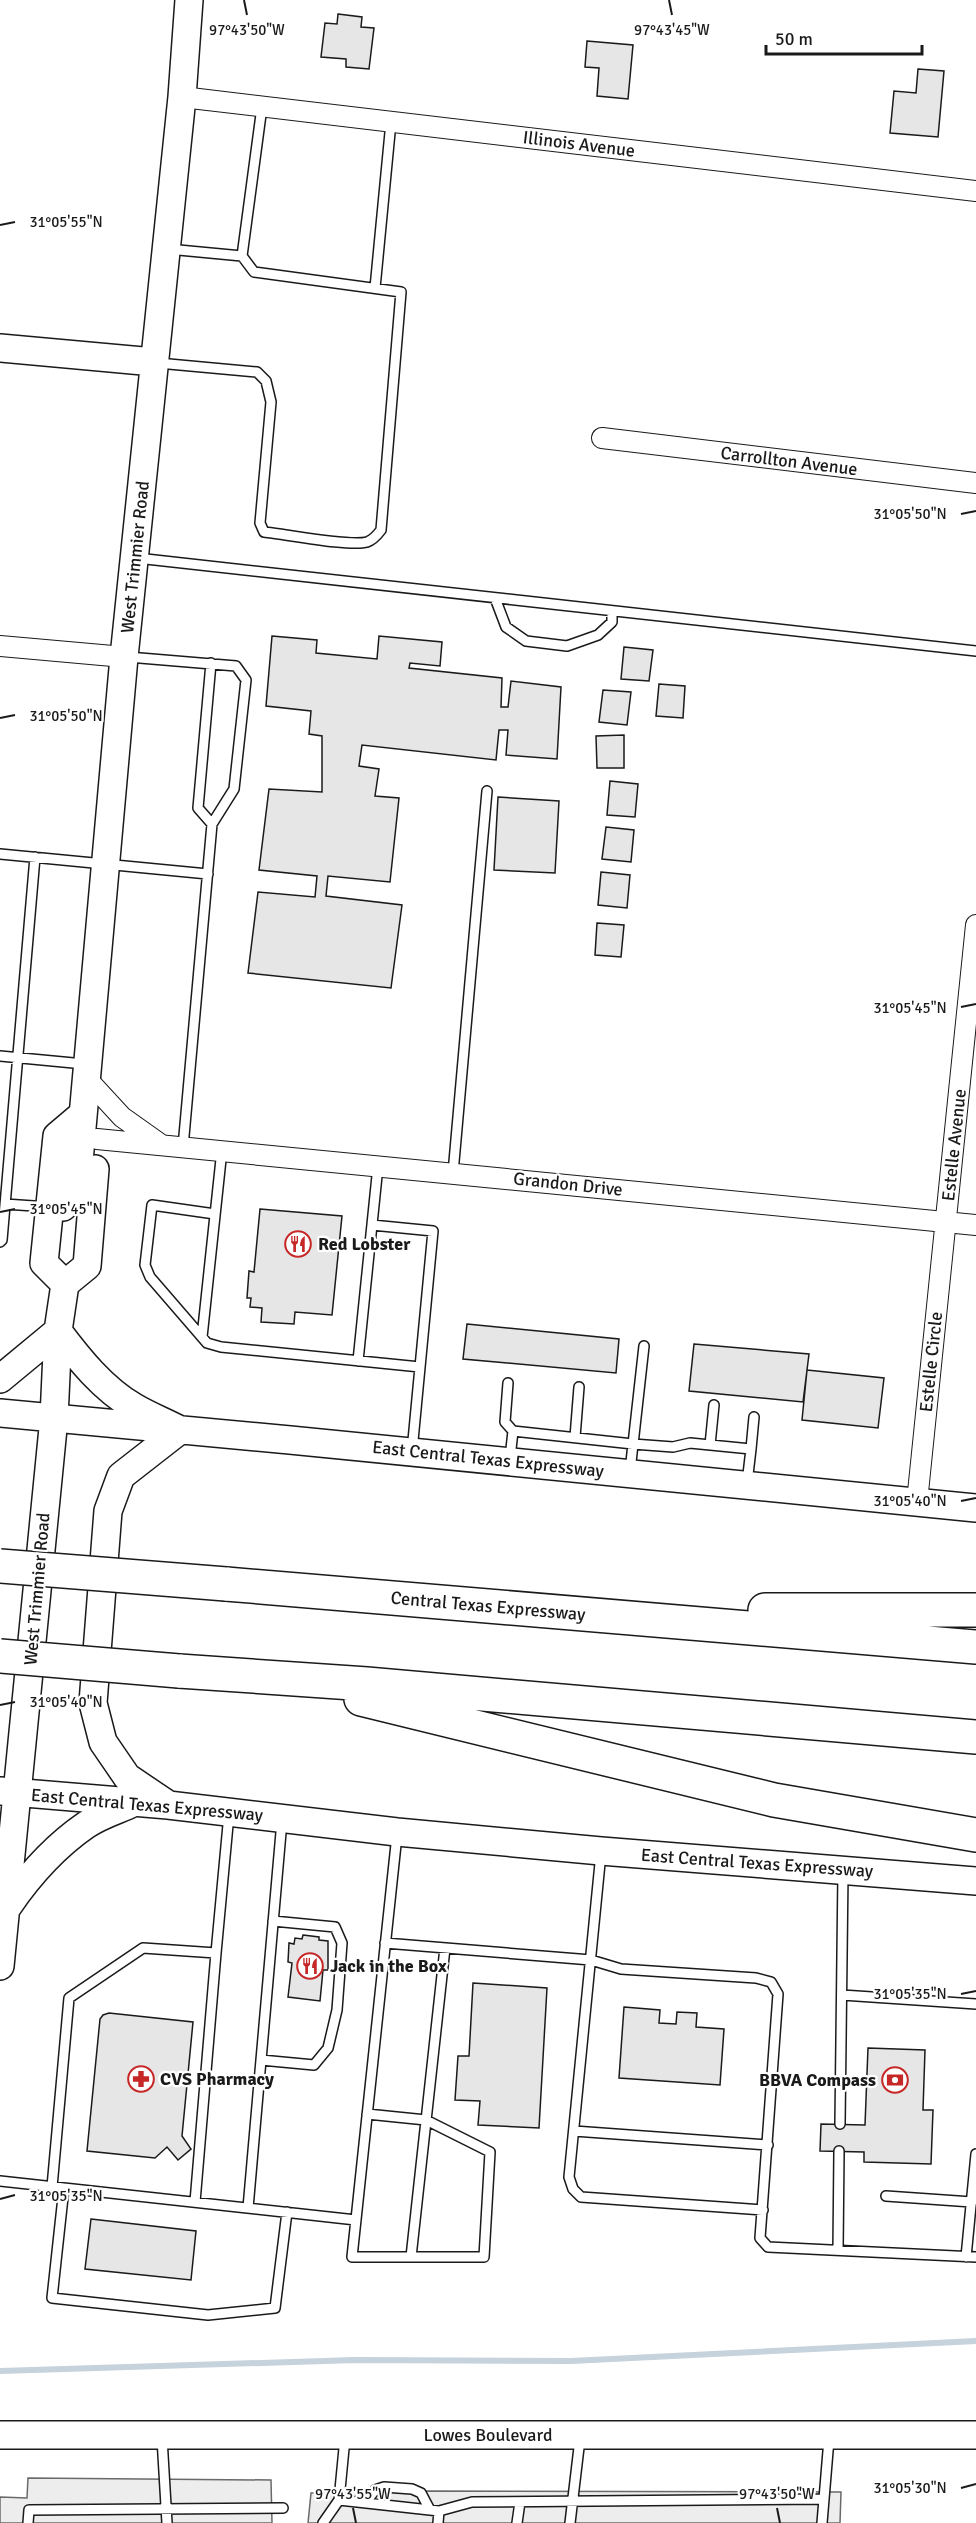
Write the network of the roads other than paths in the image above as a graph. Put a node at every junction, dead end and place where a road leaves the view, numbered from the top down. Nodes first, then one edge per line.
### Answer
1 (189, 0) edge
2 (182, 97) junction
3 (262, 107) junction
4 (391, 122) junction
5 (976, 191) edge
6 (166, 249) junction
7 (242, 256) junction
8 (375, 288) junction
9 (0, 348) edge
10 (154, 362) junction
11 (602, 438) dead end
12 (976, 483) edge
13 (135, 558) junction
14 (495, 598) junction
15 (612, 611) junction
16 (0, 646) edge
17 (976, 651) edge
18 (124, 657) junction
19 (211, 663) junction
20 (487, 791) dead end
21 (212, 824) junction
22 (0, 854) edge
23 (35, 857) junction
24 (107, 864) junction
25 (208, 874) junction
26 (976, 925) edge
27 (0, 1056) edge
28 (19, 1058) junction
29 (88, 1071) junction
30 (83, 1114) junction
31 (97, 1139) junction
32 (159, 1144) junction
33 (183, 1147) junction
34 (222, 1150) junction
35 (378, 1166) junction
36 (453, 1173) junction
37 (5, 1204) junction
38 (50, 1207) junction
39 (215, 1214) junction
40 (946, 1222) junction
41 (372, 1225) junction
42 (976, 1225) edge
43 (0, 1242) edge
44 (65, 1284) junction
45 (58, 1331) junction
46 (202, 1337) junction
47 (644, 1346) dead end
48 (358, 1361) junction
49 (420, 1367) junction
50 (0, 1379) edge
51 (508, 1383) dead end
52 (579, 1387) dead end
53 (714, 1405) dead end
54 (0, 1413) edge
55 (754, 1417) dead end
56 (54, 1418) junction
57 (180, 1430) junction
58 (513, 1431) junction
59 (574, 1437) junction
60 (633, 1444) junction
61 (710, 1445) junction
62 (751, 1449) junction
63 (412, 1452) junction
64 (510, 1462) junction
65 (630, 1473) junction
66 (747, 1486) junction
67 (917, 1502) junction
68 (976, 1508) edge
69 (0, 1566) edge
70 (976, 1610) edge
71 (669, 1621) junction
72 (976, 1647) edge
73 (0, 1656) edge
74 (281, 1678) junction
75 (976, 1737) edge
76 (9, 1792) edge
77 (135, 1802) junction
78 (168, 1805) junction
79 (229, 1812) junction
80 (283, 1818) junction
81 (397, 1832) junction
82 (976, 1835) edge
83 (601, 1851) junction
84 (843, 1869) junction
85 (976, 1881) edge
86 (3, 1906) edge
87 (273, 1921) junction
88 (386, 1943) junction
89 (445, 1948) junction
90 (216, 1953) junction
91 (591, 1960) junction
92 (0, 1966) edge
93 (842, 1995) junction
94 (976, 2004) edge
95 (261, 2060) junction
96 (367, 2114) junction
97 (426, 2120) junction
98 (840, 2124) dead end
99 (574, 2131) junction
100 (768, 2145) junction
101 (839, 2151) dead end
102 (976, 2154) edge
103 (0, 2181) edge
104 (52, 2187) junction
105 (64, 2188) junction
106 (885, 2196) dead end
107 (195, 2202) junction
108 (972, 2202) junction
109 (248, 2208) junction
110 (763, 2210) junction
111 (287, 2212) junction
112 (356, 2220) junction
113 (838, 2250) junction
114 (411, 2257) junction
115 (971, 2257) edge
116 (0, 2435) edge
117 (162, 2435) junction
118 (345, 2435) junction
119 (580, 2435) junction
120 (830, 2435) junction
121 (976, 2435) edge
122 (824, 2499) junction
123 (339, 2500) junction
124 (366, 2502) junction
125 (520, 2502) junction
126 (572, 2502) junction
127 (283, 2508) dead end
128 (166, 2509) junction
129 (434, 2510) junction
130 (28, 2523) edge
131 (167, 2523) edge
132 (323, 2523) edge
133 (438, 2523) edge
134 (517, 2523) edge
135 (570, 2523) edge
136 (822, 2523) edge

1 - 2 main road, West Trimmier Road
2 - 3 street, Illinois Avenue
2 - 6 main road, West Trimmier Road
3 - 4 street, Illinois Avenue
3 - 7 lane
4 - 5 street, Illinois Avenue
4 - 8 lane
6 - 7 lane
6 - 10 main road, West Trimmier Road
7 - 8 lane
8 - 10 lane
9 - 10 main road
10 - 13 main road, West Trimmier Road
11 - 12 street, Carrollton Avenue
13 - 14 lane
13 - 18 main road, West Trimmier Road
14 - 15 lane
14 - 15 lane
15 - 17 lane
16 - 18 street
18 - 19 lane
18 - 24 main road, West Trimmier Road
19 - 21 lane
19 - 21 lane
20 - 36 lane
21 - 25 lane
22 - 23 lane
23 - 24 lane
23 - 28 lane
24 - 25 lane
24 - 29 main road, West Trimmier Road
25 - 33 lane
26 - 40 street, Estelle Avenue
27 - 28 lane
28 - 29 lane
28 - 37 lane
29 - 30 main road, West Trimmier Road
29 - 32 street, Grandon Drive
30 - 31 main road
30 - 38 main road
31 - 32 street, Grandon Drive
31 - 44 main road
32 - 33 street, Grandon Drive
33 - 34 street, Grandon Drive
34 - 35 street, Grandon Drive
34 - 39 lane
35 - 36 street, Grandon Drive
35 - 41 lane
36 - 40 street, Grandon Drive
37 - 38 lane
37 - 43 lane
38 - 44 main road
39 - 46 lane
39 - 46 lane
40 - 42 street, Grandon Drive
40 - 67 street, Estelle Circle
41 - 48 lane
41 - 49 lane
44 - 45 main road, West Trimmier Road
45 - 50 main road
45 - 56 main road, West Trimmier Road
45 - 57 main road
46 - 48 lane
47 - 60 lane
48 - 49 lane
49 - 63 lane
51 - 58 lane
52 - 59 lane
53 - 61 lane
54 - 56 main road, East Central Texas Expressway
55 - 62 lane
56 - 57 main road, East Central Texas Expressway
56 - 76 main road, West Trimmier Road
57 - 63 main road, East Central Texas Expressway
57 - 78 main road
58 - 59 lane
58 - 64 lane
59 - 60 lane
60 - 61 lane
60 - 65 lane
61 - 62 lane
62 - 66 lane
63 - 64 main road, East Central Texas Expressway
64 - 65 main road, East Central Texas Expressway
65 - 66 main road, East Central Texas Expressway
66 - 67 main road, East Central Texas Expressway
67 - 68 main road, East Central Texas Expressway
69 - 71 highway, Central Texas Expressway, bridge
70 - 71 highway
71 - 72 highway, Central Texas Expressway
73 - 74 highway, bridge
74 - 75 highway
74 - 82 highway
76 - 77 main road, East Central Texas Expressway
76 - 86 main road, West Trimmier Road
77 - 78 main road, East Central Texas Expressway
77 - 86 main road
78 - 79 main road, East Central Texas Expressway
79 - 80 main road, East Central Texas Expressway
79 - 90 lane
80 - 81 main road, East Central Texas Expressway
80 - 87 lane
81 - 83 main road, East Central Texas Expressway
81 - 88 lane
83 - 84 main road, East Central Texas Expressway
83 - 91 lane
84 - 85 main road, East Central Texas Expressway
84 - 93 lane
86 - 92 main road, West Trimmier Road
87 - 95 lane
87 - 95 lane
88 - 89 lane
88 - 96 lane
89 - 91 lane
89 - 97 lane
90 - 104 lane
90 - 107 lane
91 - 99 lane
91 - 100 lane
93 - 94 lane
93 - 98 lane
95 - 109 lane
96 - 97 lane
96 - 112 lane
97 - 114 lane
97 - 114 lane
99 - 100 lane
99 - 110 lane
100 - 110 lane
101 - 113 lane
102 - 108 lane
103 - 104 lane
104 - 105 lane
105 - 107 lane
105 - 111 lane
106 - 108 lane
107 - 109 lane
108 - 115 lane
109 - 111 lane
110 - 113 lane
111 - 112 lane
112 - 114 lane
113 - 115 lane
116 - 117 main road, Lowes Boulevard
117 - 118 main road, Lowes Boulevard
117 - 128 lane
118 - 119 main road, Lowes Boulevard
118 - 123 lane
119 - 120 main road, Lowes Boulevard
119 - 126 lane
120 - 121 main road, Lowes Boulevard
120 - 122 lane
122 - 126 lane
122 - 136 lane
123 - 124 lane
123 - 132 lane
124 - 129 lane
124 - 129 lane
125 - 126 lane
125 - 129 lane
125 - 134 lane
126 - 135 lane
127 - 128 lane
128 - 130 lane
128 - 131 lane
129 - 133 lane

